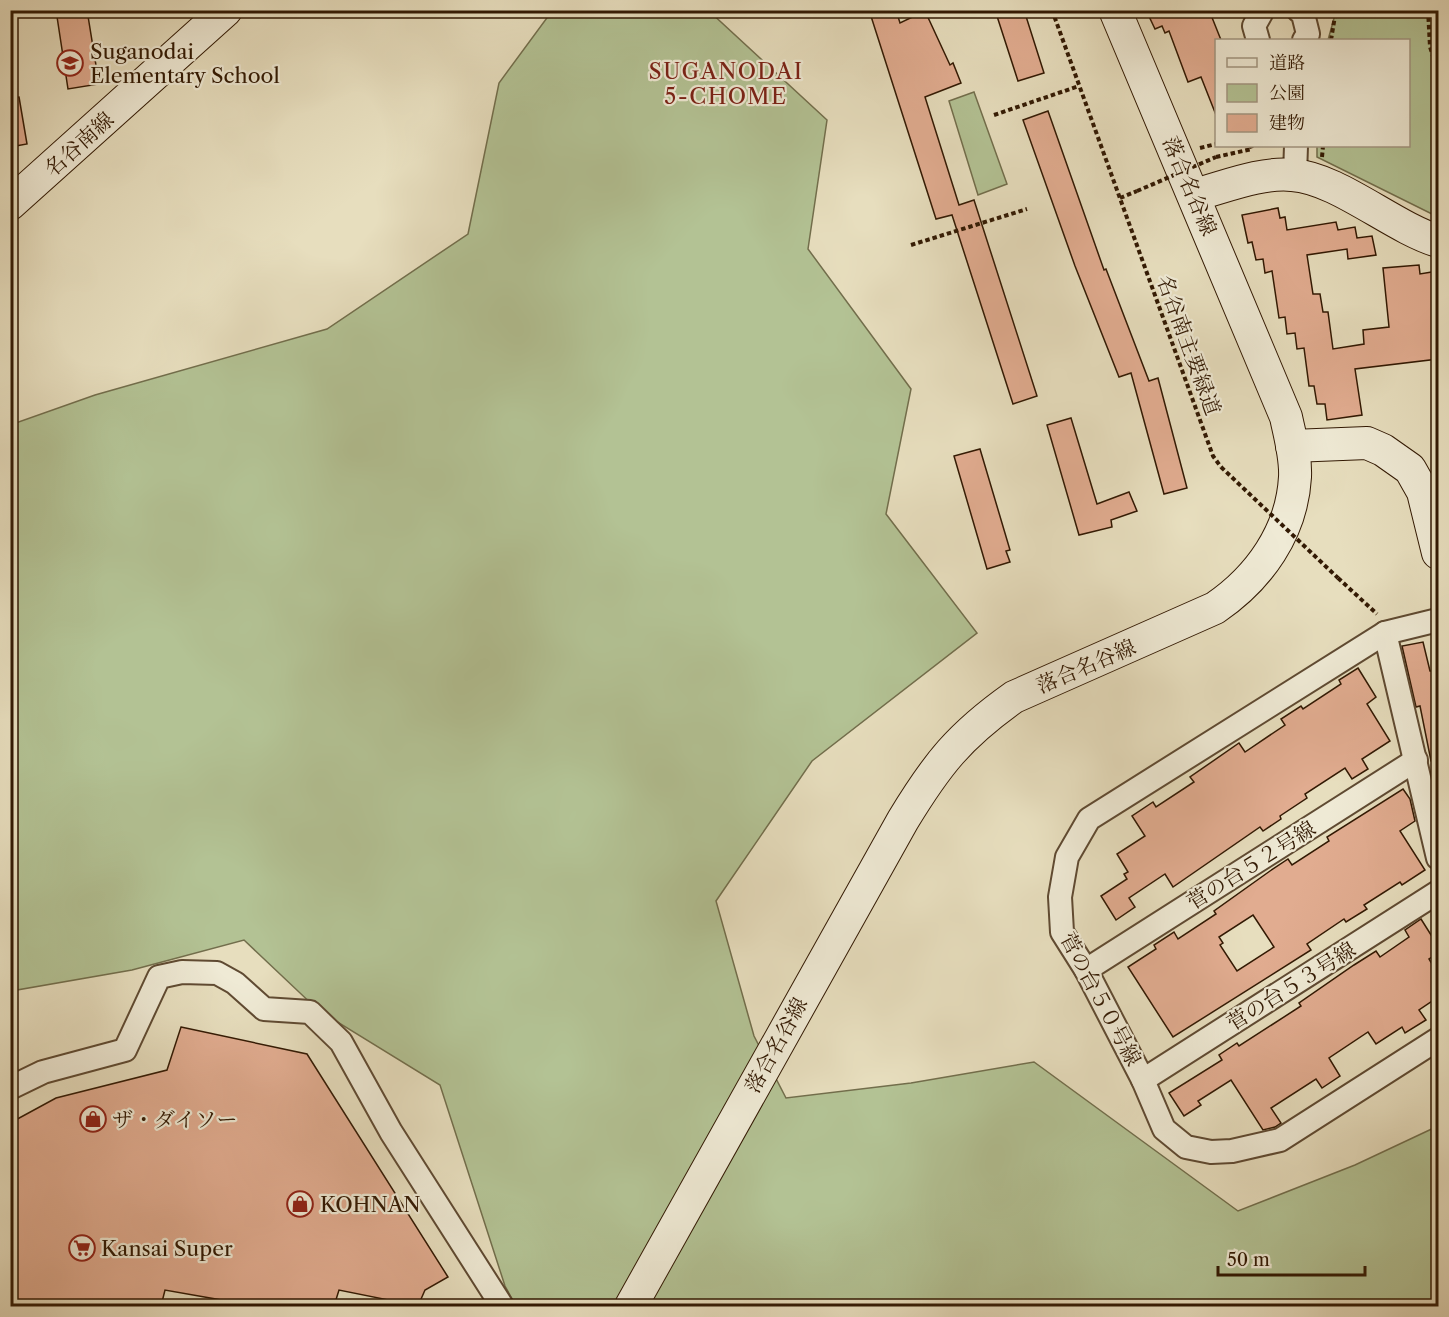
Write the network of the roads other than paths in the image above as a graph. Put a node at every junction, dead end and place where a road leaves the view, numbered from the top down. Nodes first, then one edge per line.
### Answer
1 (226, 10) edge
2 (1115, 10) edge
3 (1263, 10) edge
4 (1298, 10) edge
5 (1258, 39) edge
6 (1305, 39) edge
7 (1295, 160) edge
8 (1194, 195) junction
9 (10, 204) edge
10 (1438, 241) edge
11 (1292, 446) junction
12 (1438, 553) edge
13 (1438, 620) edge
14 (1385, 633) junction
15 (1416, 760) junction
16 (1438, 858) edge
17 (1438, 892) edge
18 (1086, 970) junction
19 (1438, 1039) edge
20 (1143, 1080) junction
21 (10, 1088) edge
22 (502, 1306) edge
23 (631, 1306) edge

1 - 9 street, 名谷南線
2 - 8 street, 落合名谷線
3 - 5 street
4 - 6 street
7 - 8 street
7 - 10 street
8 - 11 street, 落合名谷線
11 - 12 street
11 - 23 street, 落合名谷線
13 - 14 street, 菅の台５０号線
14 - 15 street
14 - 18 street, 菅の台５０号線
15 - 16 street
15 - 18 street, 菅の台５２号線
17 - 20 street, 菅の台５３号線
18 - 20 street, 菅の台５０号線
19 - 20 street, 菅の台５０号線
21 - 22 street

